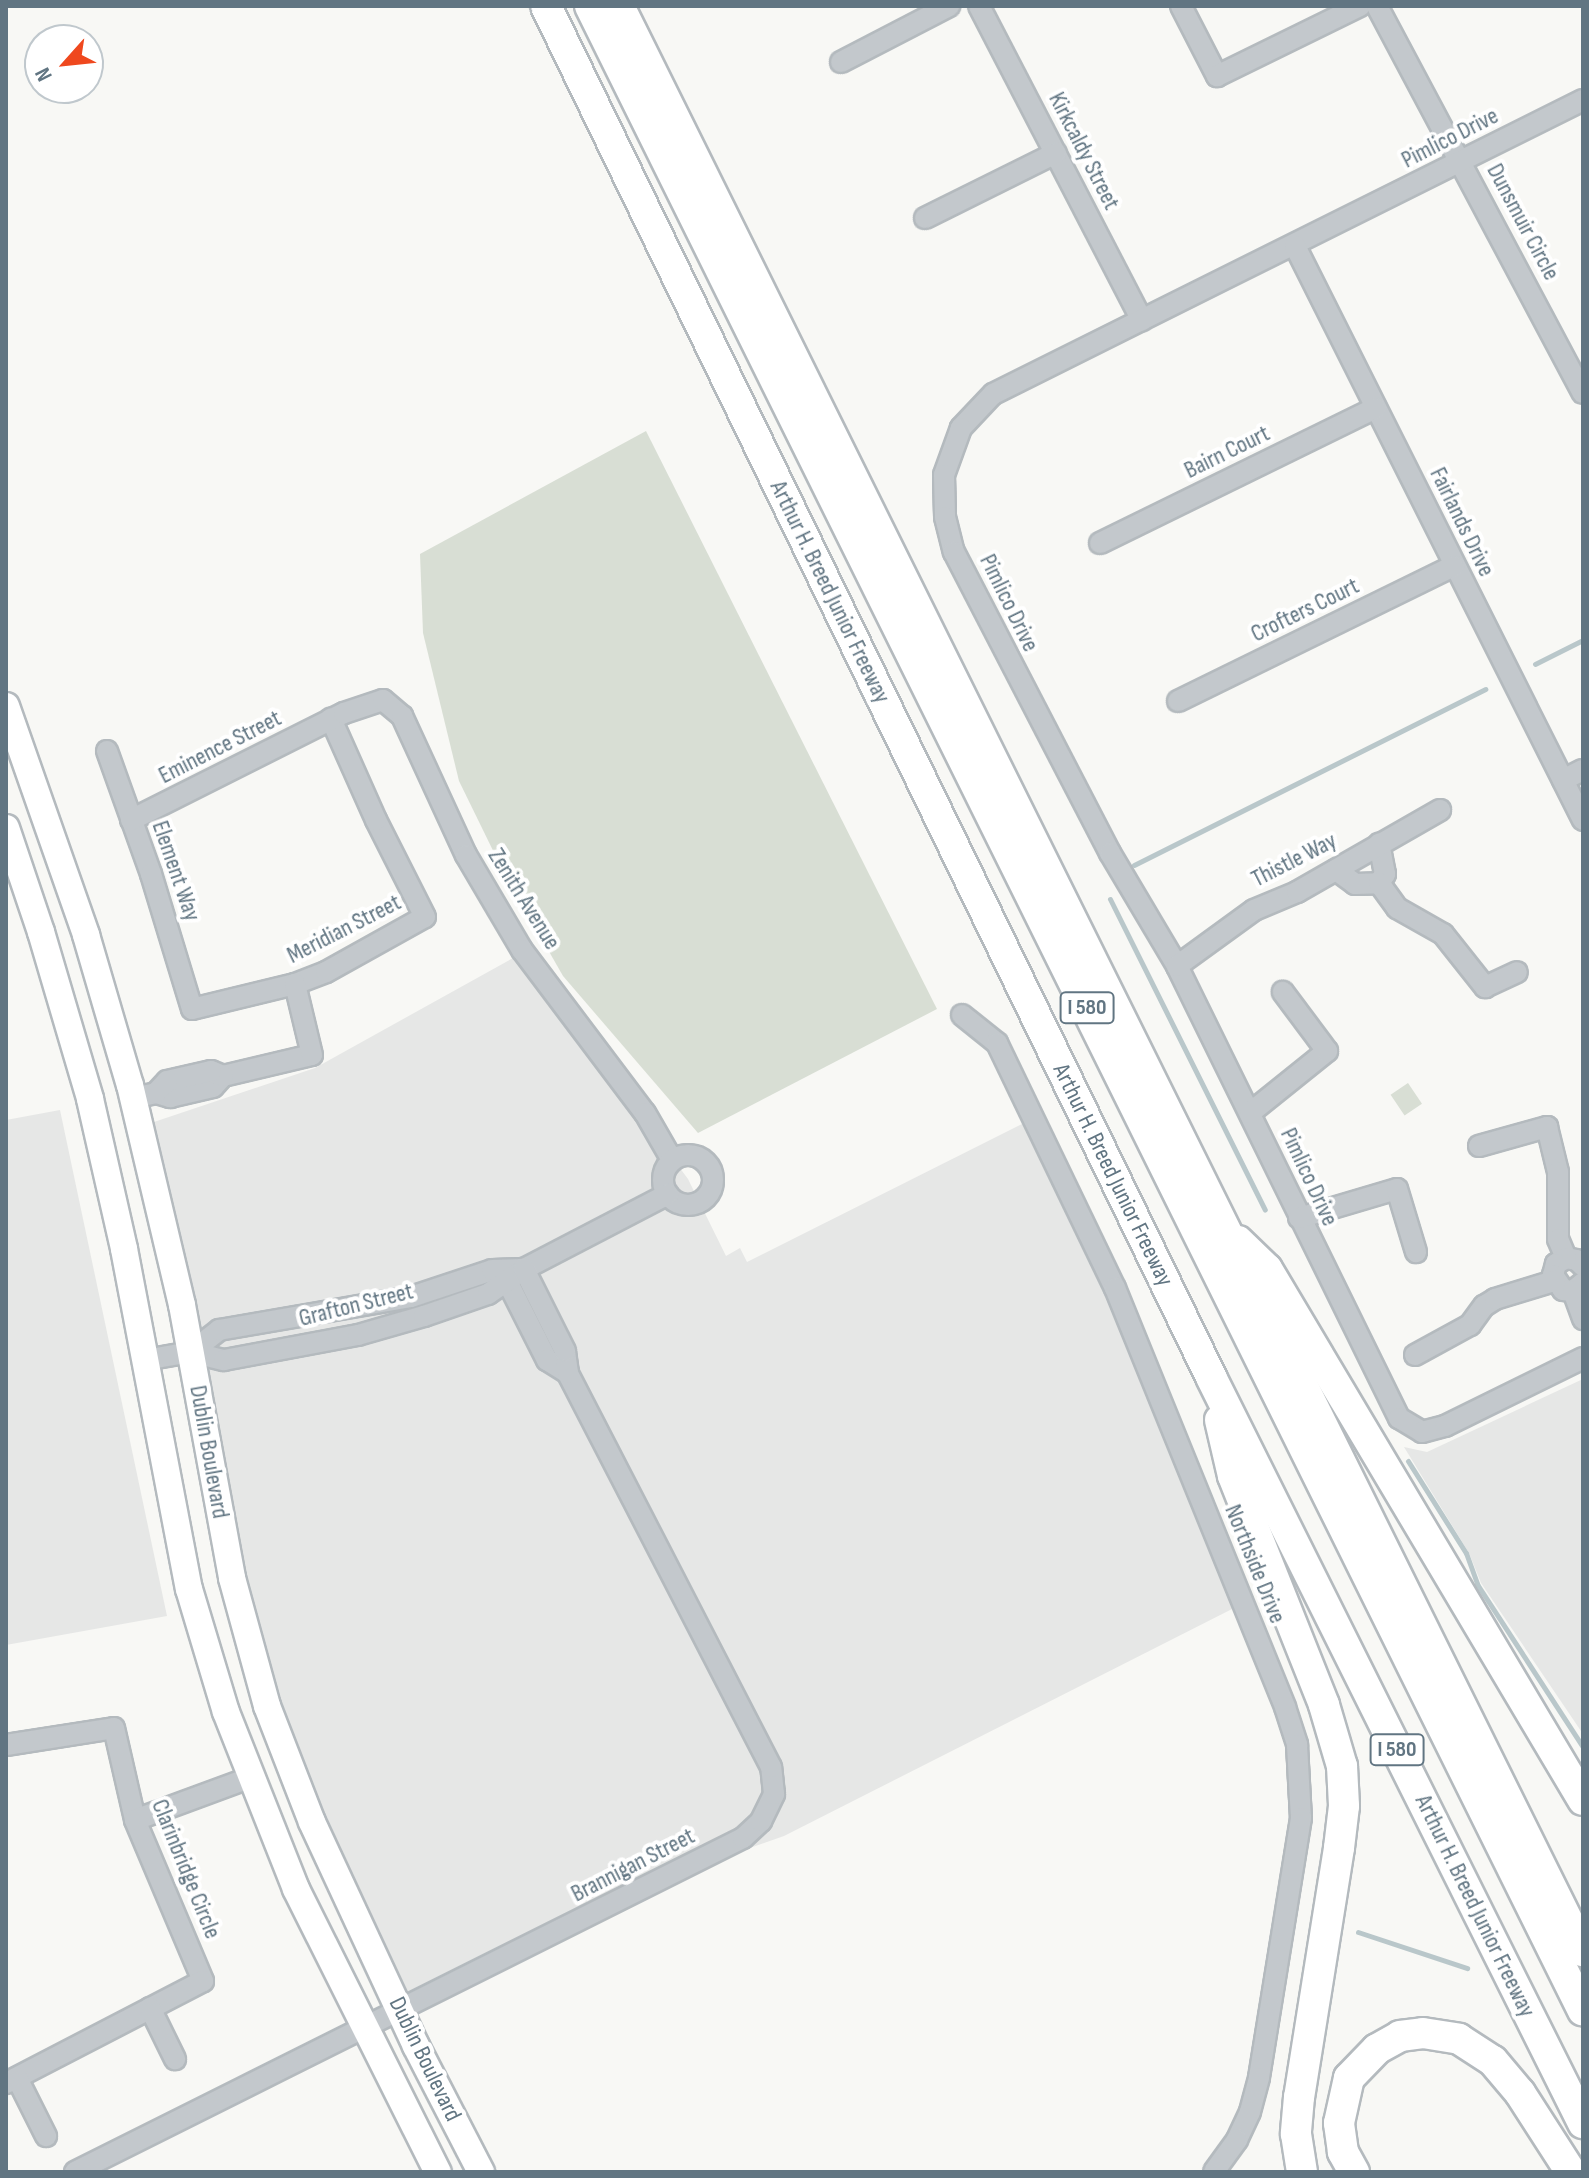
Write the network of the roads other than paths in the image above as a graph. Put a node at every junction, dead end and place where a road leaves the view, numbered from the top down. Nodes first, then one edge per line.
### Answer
1 (546, 6) edge
2 (590, 6) edge
3 (619, 6) edge
4 (949, 6) edge
5 (979, 6) edge
6 (1181, 6) edge
7 (1360, 6) edge
8 (1377, 6) edge
9 (841, 62) dead end
10 (1583, 100) edge
11 (1056, 153) junction
12 (1461, 161) junction
13 (925, 218) dead end
14 (1295, 246) junction
15 (1142, 320) junction
16 (1583, 393) edge
17 (1376, 408) junction
18 (1100, 543) dead end
19 (1454, 566) junction
20 (1178, 701) dead end
21 (6, 706) edge
22 (331, 719) junction
23 (6, 749) edge
24 (107, 751) dead end
25 (1583, 770) edge
26 (1563, 780) junction
27 (1440, 810) dead end
28 (131, 820) junction
29 (1583, 820) edge
30 (6, 828) edge
31 (1379, 844) junction
32 (1336, 870) junction
33 (1379, 883) junction
34 (68, 884) junction
35 (1177, 966) junction
36 (1517, 972) dead end
37 (295, 984) junction
38 (1283, 992) dead end
39 (192, 1009) joint
40 (962, 1015) dead end
41 (144, 1095) junction
42 (1250, 1113) junction
43 (1479, 1146) dead end
44 (672, 1160) junction
45 (668, 1194) junction
46 (1299, 1218) junction
47 (1219, 1223) junction
48 (1416, 1252) dead end
49 (1574, 1262) edge
50 (524, 1269) junction
51 (504, 1276) junction
52 (1554, 1281) junction
53 (1578, 1287) edge
54 (1583, 1319) edge
55 (191, 1352) junction
56 (1415, 1355) dead end
57 (1583, 1358) edge
58 (145, 1360) junction
59 (568, 1373) junction
60 (1211, 1377) junction
61 (6, 1745) edge
62 (249, 1778) junction
63 (1583, 1800) edge
64 (135, 1820) junction
65 (1583, 1951) edge
66 (150, 2008) junction
67 (401, 2010) junction
68 (1583, 2011) edge
69 (365, 2026) junction
70 (175, 2059) dead end
71 (11, 2081) edge
72 (1583, 2123) edge
73 (46, 2136) dead end
74 (75, 2172) edge
75 (438, 2172) edge
76 (481, 2172) edge
77 (1214, 2172) edge
78 (1302, 2172) edge
79 (1354, 2172) edge
80 (1571, 2172) edge

1 - 60 highway, Arthur H. Breed Junior Freeway / I 580
2 - 68 highway, I 580
3 - 47 highway, I 580
4 - 9 street
5 - 11 street, Kirkcaldy Street
6 - 7 street
8 - 12 street, Dunsmuir Circle
10 - 12 street, Pimlico Drive
11 - 13 street
11 - 15 street, Kirkcaldy Street
12 - 14 street, Pimlico Drive
12 - 16 street, Dunsmuir Circle
14 - 15 street, Pimlico Drive
14 - 17 street, Fairlands Drive
15 - 35 street, Pimlico Drive
17 - 18 street, Bairn Court
17 - 19 street, Fairlands Drive
19 - 20 street, Crofters Court
19 - 26 street, Fairlands Drive
21 - 34 main road, Dublin Boulevard
22 - 28 street, Eminence Street
22 - 37 street, Meridian Street
22 - 44 street, Zenith Avenue
23 - 34 main road
24 - 28 street, Element Way
25 - 26 street
26 - 29 street, Fairlands Drive
27 - 31 street, Thistle Way
28 - 39 street, Element Way
30 - 58 main road, Dublin Boulevard
31 - 32 street, Thistle Way
31 - 33 street
32 - 33 street
32 - 35 street, Thistle Way
33 - 36 street
34 - 41 main road, Dublin Boulevard
35 - 42 street, Pimlico Drive
37 - 39 street, Meridian Street
37 - 41 street
38 - 42 street
40 - 77 street, Northside Drive
41 - 55 main road, Dublin Boulevard
42 - 46 street, Pimlico Drive
43 - 49 street
44 - 45 street
44 - 45 street
45 - 50 street, Grafton Street
46 - 48 street
46 - 57 street, Pimlico Drive
47 - 63 highway
47 - 65 highway, I 580
49 - 52 street
50 - 51 street, Grafton Street
50 - 59 street, Brannigan Street
51 - 55 street, Grafton Street
51 - 55 street, Grafton Street
51 - 59 street, Brannigan Street
52 - 53 street
52 - 56 street
53 - 54 street
55 - 58 street, Grafton Street
55 - 67 main road, Dublin Boulevard
58 - 62 main road, Dublin Boulevard
59 - 67 street, Brannigan Street
60 - 72 highway, Arthur H. Breed Junior Freeway / I 580
60 - 78 highway
61 - 64 street, Clarinbridge Circle
62 - 64 street
62 - 69 main road, Dublin Boulevard
64 - 66 street, Clarinbridge Circle
66 - 70 street
66 - 71 street, Clarinbridge Circle
67 - 69 street, Brannigan Street
67 - 76 main road, Dublin Boulevard
69 - 74 street, Brannigan Street
69 - 75 main road, Dublin Boulevard
71 - 73 street, Clarinbridge Circle
79 - 80 highway

